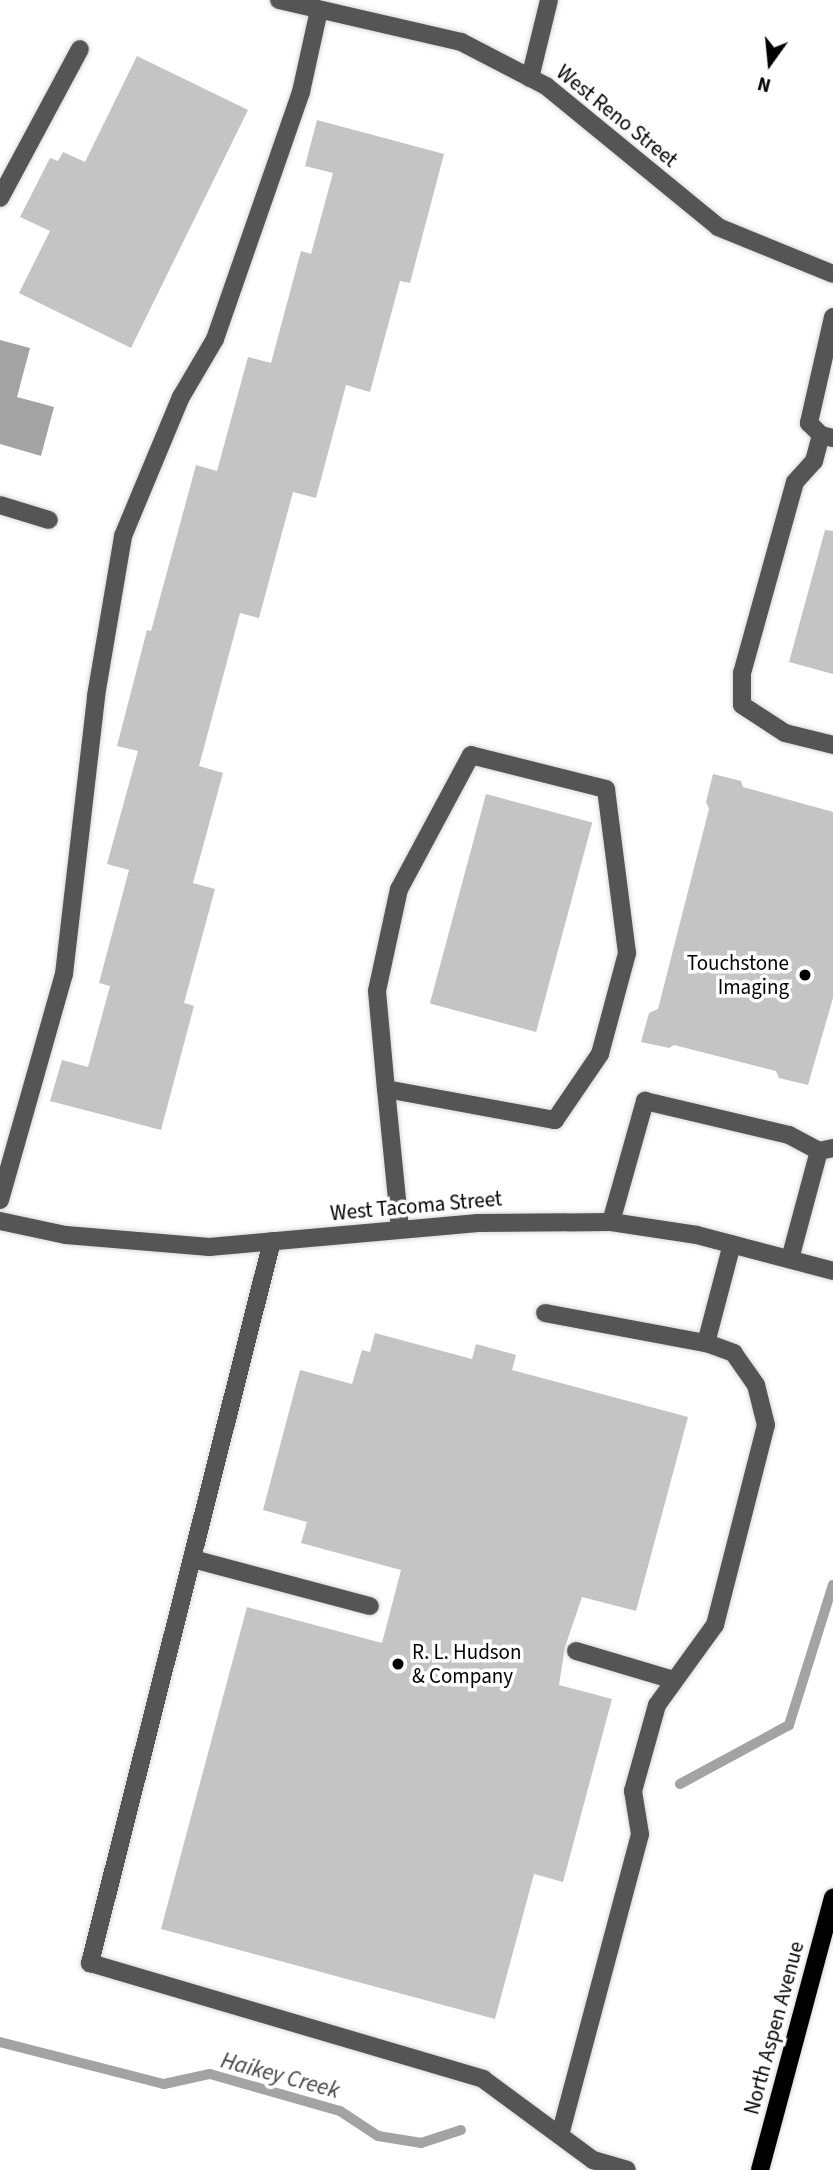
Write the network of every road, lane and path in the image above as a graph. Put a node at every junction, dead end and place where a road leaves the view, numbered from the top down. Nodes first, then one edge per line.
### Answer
1 (549, 0) edge
2 (290, 1) edge
3 (319, 9) junction
4 (80, 48) dead end
5 (530, 78) junction
6 (0, 198) edge
7 (833, 274) edge
8 (833, 317) edge
9 (827, 436) edge
10 (0, 505) edge
11 (49, 520) dead end
12 (833, 745) edge
13 (386, 1089) junction
14 (826, 1149) edge
15 (0, 1200) edge
16 (0, 1221) edge
17 (611, 1222) junction
18 (400, 1229) junction
19 (272, 1241) junction
20 (732, 1244) junction
21 (790, 1259) junction
22 (833, 1271) edge
23 (545, 1313) dead end
24 (706, 1343) junction
25 (193, 1559) junction
26 (370, 1606) dead end
27 (576, 1651) dead end
28 (674, 1680) junction
29 (833, 1898) edge
30 (560, 2135) junction
31 (627, 2170) edge
32 (760, 2170) edge

1 - 5 street
2 - 3 street, West Reno Street
3 - 5 street, West Reno Street
3 - 15 street
4 - 6 street
5 - 7 street, West Reno Street
8 - 9 street
9 - 12 street
10 - 11 street
13 - 13 street
13 - 18 street
14 - 17 street
14 - 21 street
16 - 19 street, West Tacoma Street
17 - 18 street, West Tacoma Street
17 - 20 street, West Tacoma Street
18 - 19 street, West Tacoma Street
19 - 25 street
20 - 21 street, West Tacoma Street
20 - 24 street
21 - 22 street, West Tacoma Street
23 - 24 street
24 - 28 street
25 - 26 street
25 - 30 street
27 - 28 street
28 - 30 street
29 - 32 main road, North Aspen Avenue
30 - 31 street

